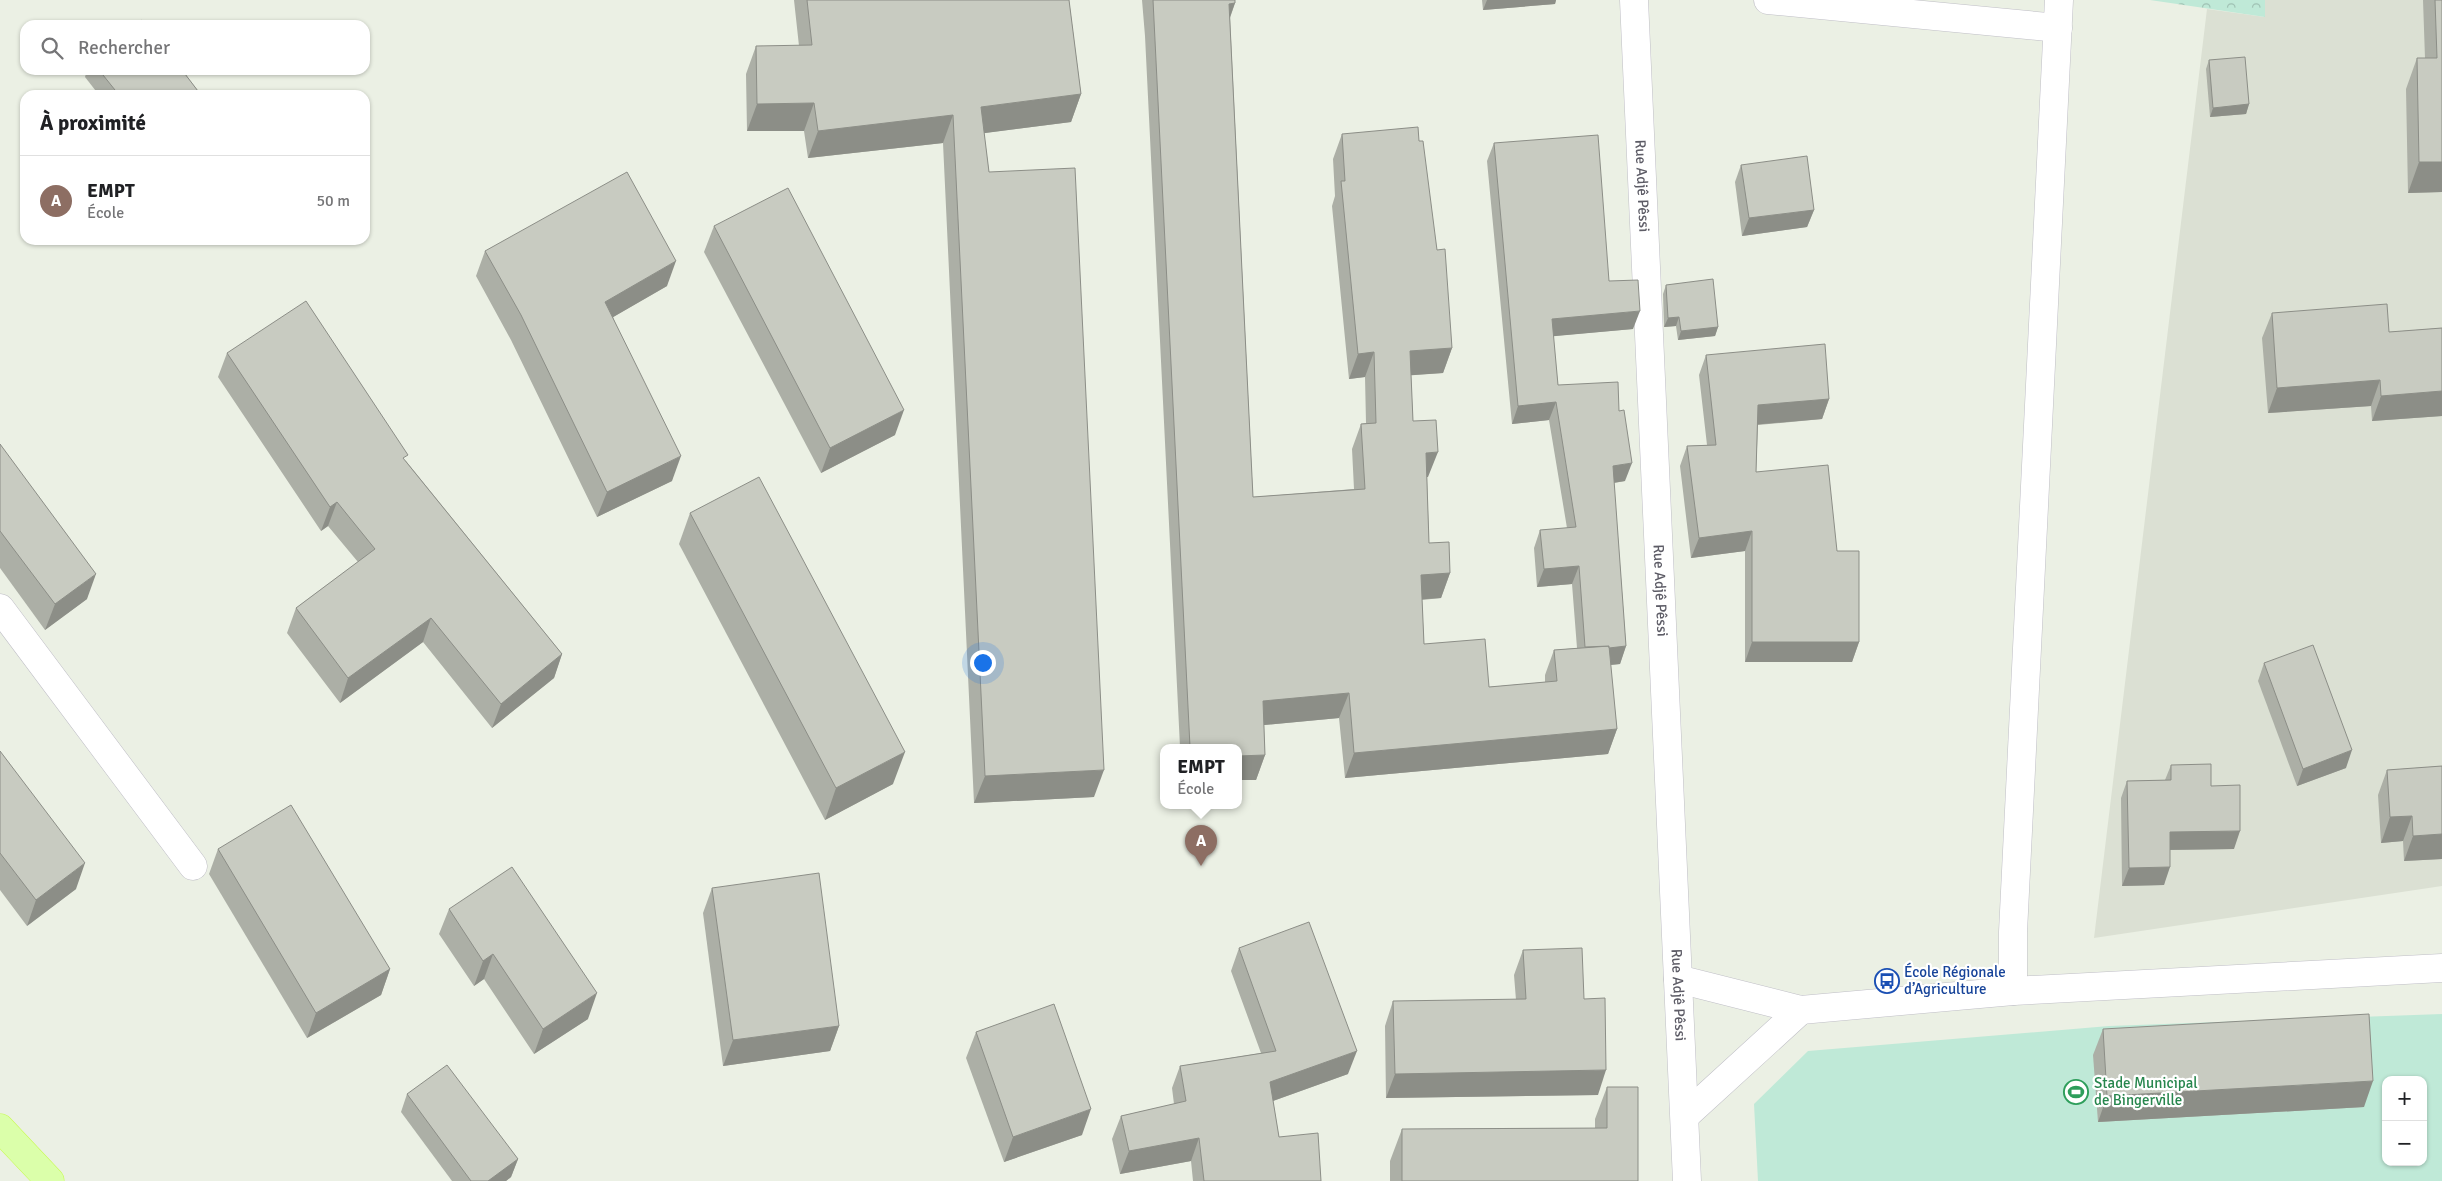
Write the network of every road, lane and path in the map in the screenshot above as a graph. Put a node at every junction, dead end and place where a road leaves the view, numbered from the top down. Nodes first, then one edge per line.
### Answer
1 (1634, 0) edge
2 (1768, 0) edge
3 (2059, 0) edge
4 (2058, 28) junction
5 (0, 608) edge
6 (193, 866) dead end
7 (2442, 968) edge
8 (1678, 979) junction
9 (2013, 991) junction
10 (1801, 1010) junction
11 (1685, 1116) junction
12 (0, 1128) edge
13 (50, 1181) edge
14 (1687, 1181) edge

1 - 8 street, Rue Adjê Pêssi
2 - 4 street
3 - 4 street
4 - 9 street
5 - 6 street
7 - 9 street
8 - 10 street
8 - 11 street, Rue Adjê Pêssi
9 - 10 street
10 - 11 street
11 - 14 street, Rue Adjê Pêssi
12 - 13 main road

